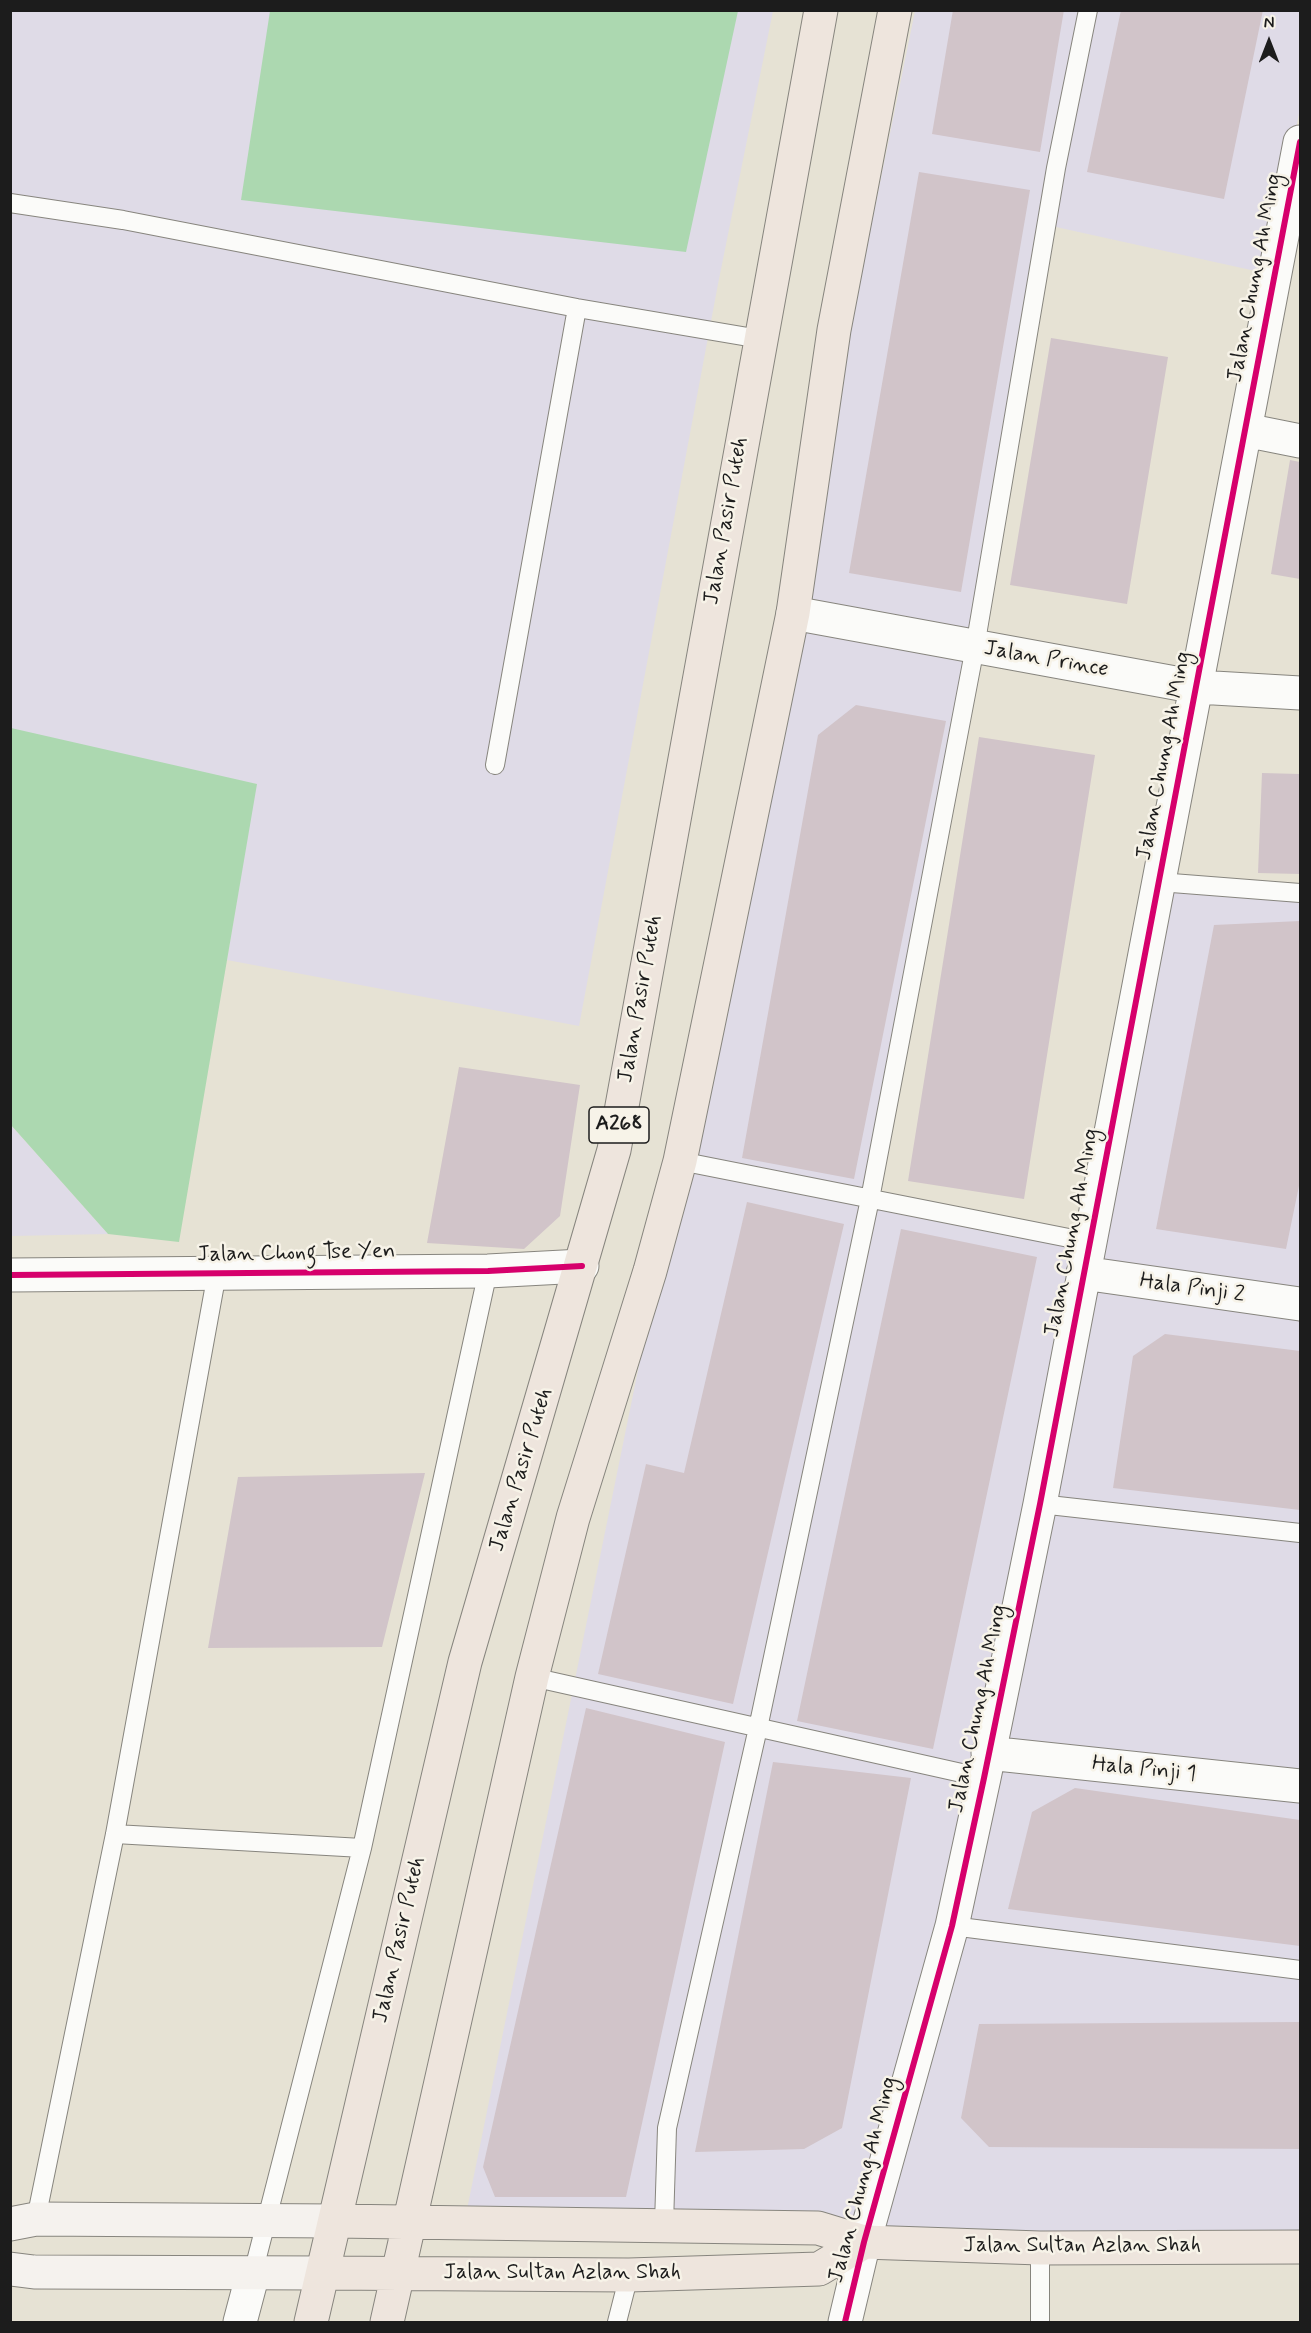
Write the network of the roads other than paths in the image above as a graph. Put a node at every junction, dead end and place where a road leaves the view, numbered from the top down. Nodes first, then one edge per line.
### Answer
1 (821, 10) edge
2 (895, 10) edge
3 (1088, 10) edge
4 (1300, 142) edge
5 (10, 203) edge
6 (577, 308) junction
7 (760, 339) junction
8 (1245, 430) junction
9 (1300, 441) edge
10 (793, 613) junction
11 (975, 647) junction
12 (1197, 687) junction
13 (1300, 693) edge
14 (495, 765) dead end
15 (1159, 882) junction
16 (1300, 893) edge
17 (680, 1161) junction
18 (870, 1199) junction
19 (1089, 1242) junction
20 (582, 1266) junction
21 (488, 1271) junction
22 (217, 1273) junction
23 (1083, 1273) junction
24 (10, 1275) edge
25 (1300, 1304) edge
26 (1040, 1504) junction
27 (1300, 1533) edge
28 (532, 1677) junction
29 (758, 1728) junction
30 (986, 1766) junction
31 (1300, 1786) edge
32 (116, 1834) junction
33 (362, 1848) junction
34 (952, 1926) junction
35 (1300, 1970) edge
36 (264, 2220) junction
37 (23, 2221) edge
38 (335, 2221) junction
39 (411, 2221) junction
40 (664, 2224) junction
41 (864, 2242) junction
42 (1300, 2247) edge
43 (1040, 2248) junction
44 (10, 2269) edge
45 (253, 2273) junction
46 (323, 2273) junction
47 (400, 2273) junction
48 (629, 2275) junction
49 (240, 2322) edge
50 (311, 2322) edge
51 (387, 2322) edge
52 (617, 2322) edge
53 (845, 2322) edge
54 (1040, 2322) edge

1 - 7 main road, Jalan Pasir Puteh / A268
2 - 10 main road
3 - 11 lane
4 - 8 street, Jalan Chung Ah Ming
5 - 6 lane
6 - 7 lane
6 - 14 lane
7 - 20 main road, Jalan Pasir Puteh / A268
8 - 9 street
8 - 12 street, Jalan Chung Ah Ming
10 - 11 street, Jalan Prince
10 - 17 main road
11 - 12 street, Jalan Prince
11 - 18 lane
12 - 13 street, Jalan Prince
12 - 15 street, Jalan Chung Ah Ming
15 - 16 lane
15 - 19 street, Jalan Chung Ah Ming
17 - 18 lane
17 - 28 main road
18 - 19 lane
18 - 29 lane
19 - 23 street, Jalan Chung Ah Ming
20 - 21 street, Jalan Chong Tse Yen
20 - 38 main road, Jalan Pasir Puteh / A268
21 - 22 street, Jalan Chong Tse Yen
21 - 33 lane
22 - 24 street, Jalan Chong Tse Yen
22 - 32 lane
23 - 25 street, Hala Pinji 2
23 - 26 street, Jalan Chung Ah Ming
26 - 27 lane
26 - 30 street, Jalan Chung Ah Ming
28 - 29 lane
28 - 39 main road
29 - 30 lane
29 - 40 lane
30 - 31 street, Hala Pinji 1
30 - 34 street, Jalan Chung Ah Ming
32 - 33 lane
32 - 37 lane
33 - 36 lane
34 - 35 lane
34 - 41 street, Jalan Chung Ah Ming
36 - 37 main road, Jalan Sultan Azlan Shah
36 - 38 main road, Jalan Sultan Azlan Shah
36 - 45 lane
38 - 39 main road, Jalan Sultan Azlan Shah
38 - 46 main road, Jalan Pasir Puteh / A268
39 - 40 main road, Jalan Sultan Azlan Shah
39 - 47 main road
40 - 41 main road, Jalan Sultan Azlan Shah
41 - 43 main road, Jalan Sultan Azlan Shah
41 - 48 main road, Jalan Sultan Azlan Shah
41 - 53 street, Jalan Chung Ah Ming
42 - 43 main road, Jalan Sultan Azlan Shah
43 - 54 lane
44 - 45 main road, Jalan Sultan Azlan Shah
45 - 46 main road, Jalan Sultan Azlan Shah
45 - 49 street
46 - 47 main road, Jalan Sultan Azlan Shah
46 - 50 main road, Jalan Pasir Puteh / A268
47 - 48 main road, Jalan Sultan Azlan Shah
47 - 51 main road
48 - 52 lane

